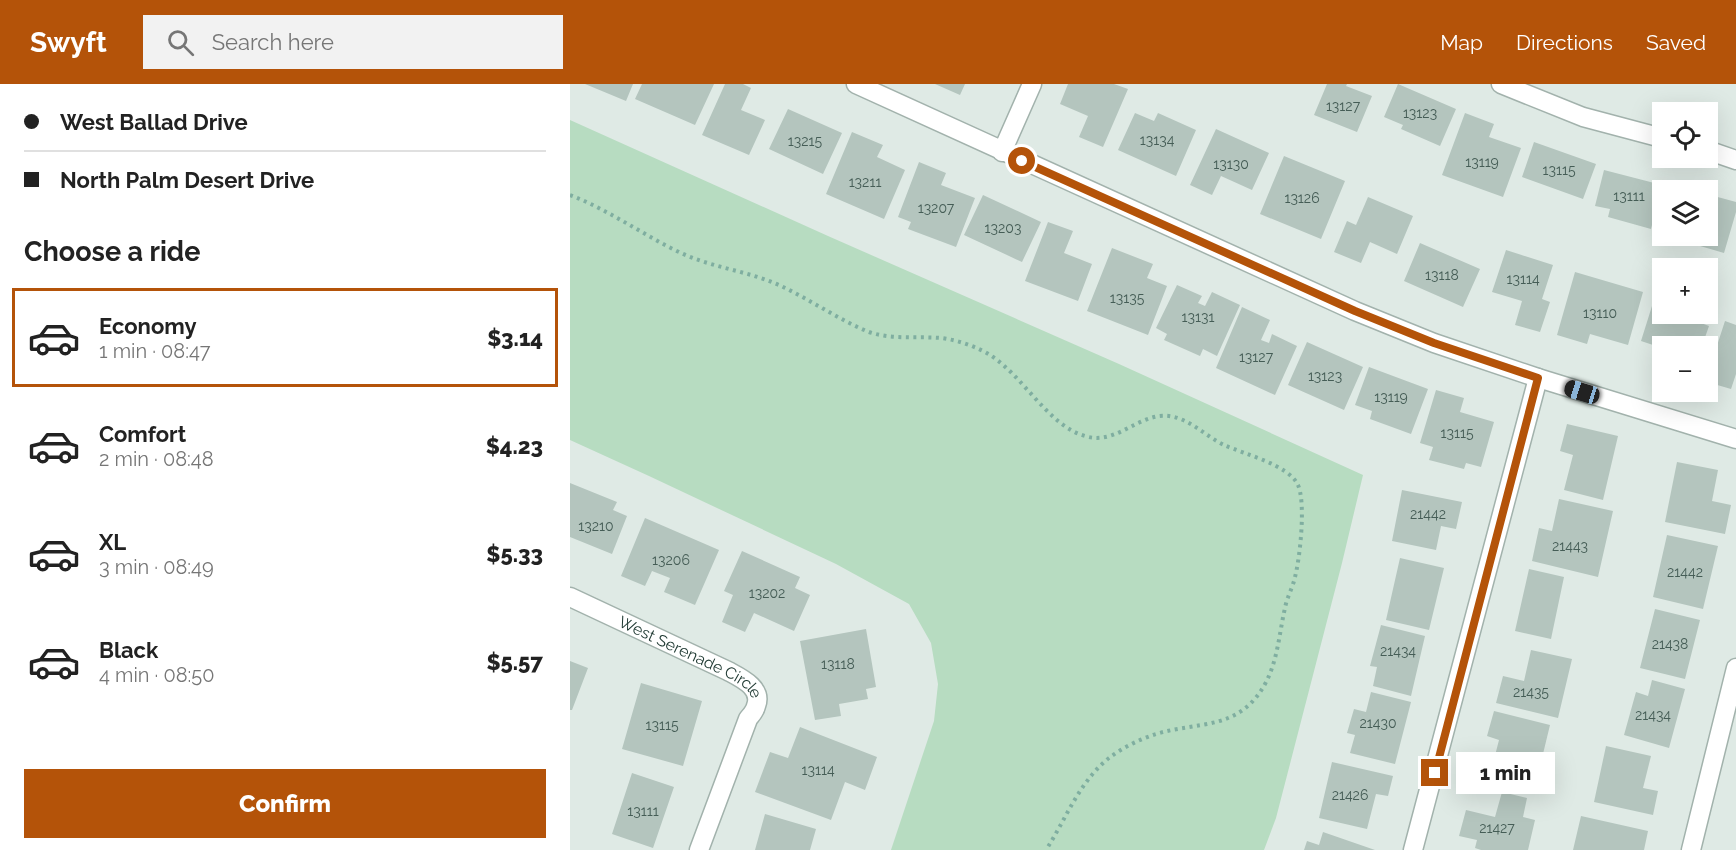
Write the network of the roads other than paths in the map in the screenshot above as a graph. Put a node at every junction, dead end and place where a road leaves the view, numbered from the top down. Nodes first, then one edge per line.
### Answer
1 (856, 84) edge
2 (1032, 84) edge
3 (1511, 86) edge
4 (1652, 135) edge
5 (1002, 152) junction
6 (1718, 154) edge
7 (1736, 160) edge
8 (1538, 378) junction
9 (1736, 439) edge
10 (570, 597) edge
11 (1736, 669) edge
12 (1731, 711) edge
13 (699, 850) edge
14 (1413, 850) edge
15 (1691, 850) edge

1 - 5 street
2 - 5 street
3 - 4 street
5 - 8 street
6 - 7 street
8 - 9 street
8 - 14 street
10 - 13 street, West Serenade Circle
11 - 12 street
12 - 15 street

